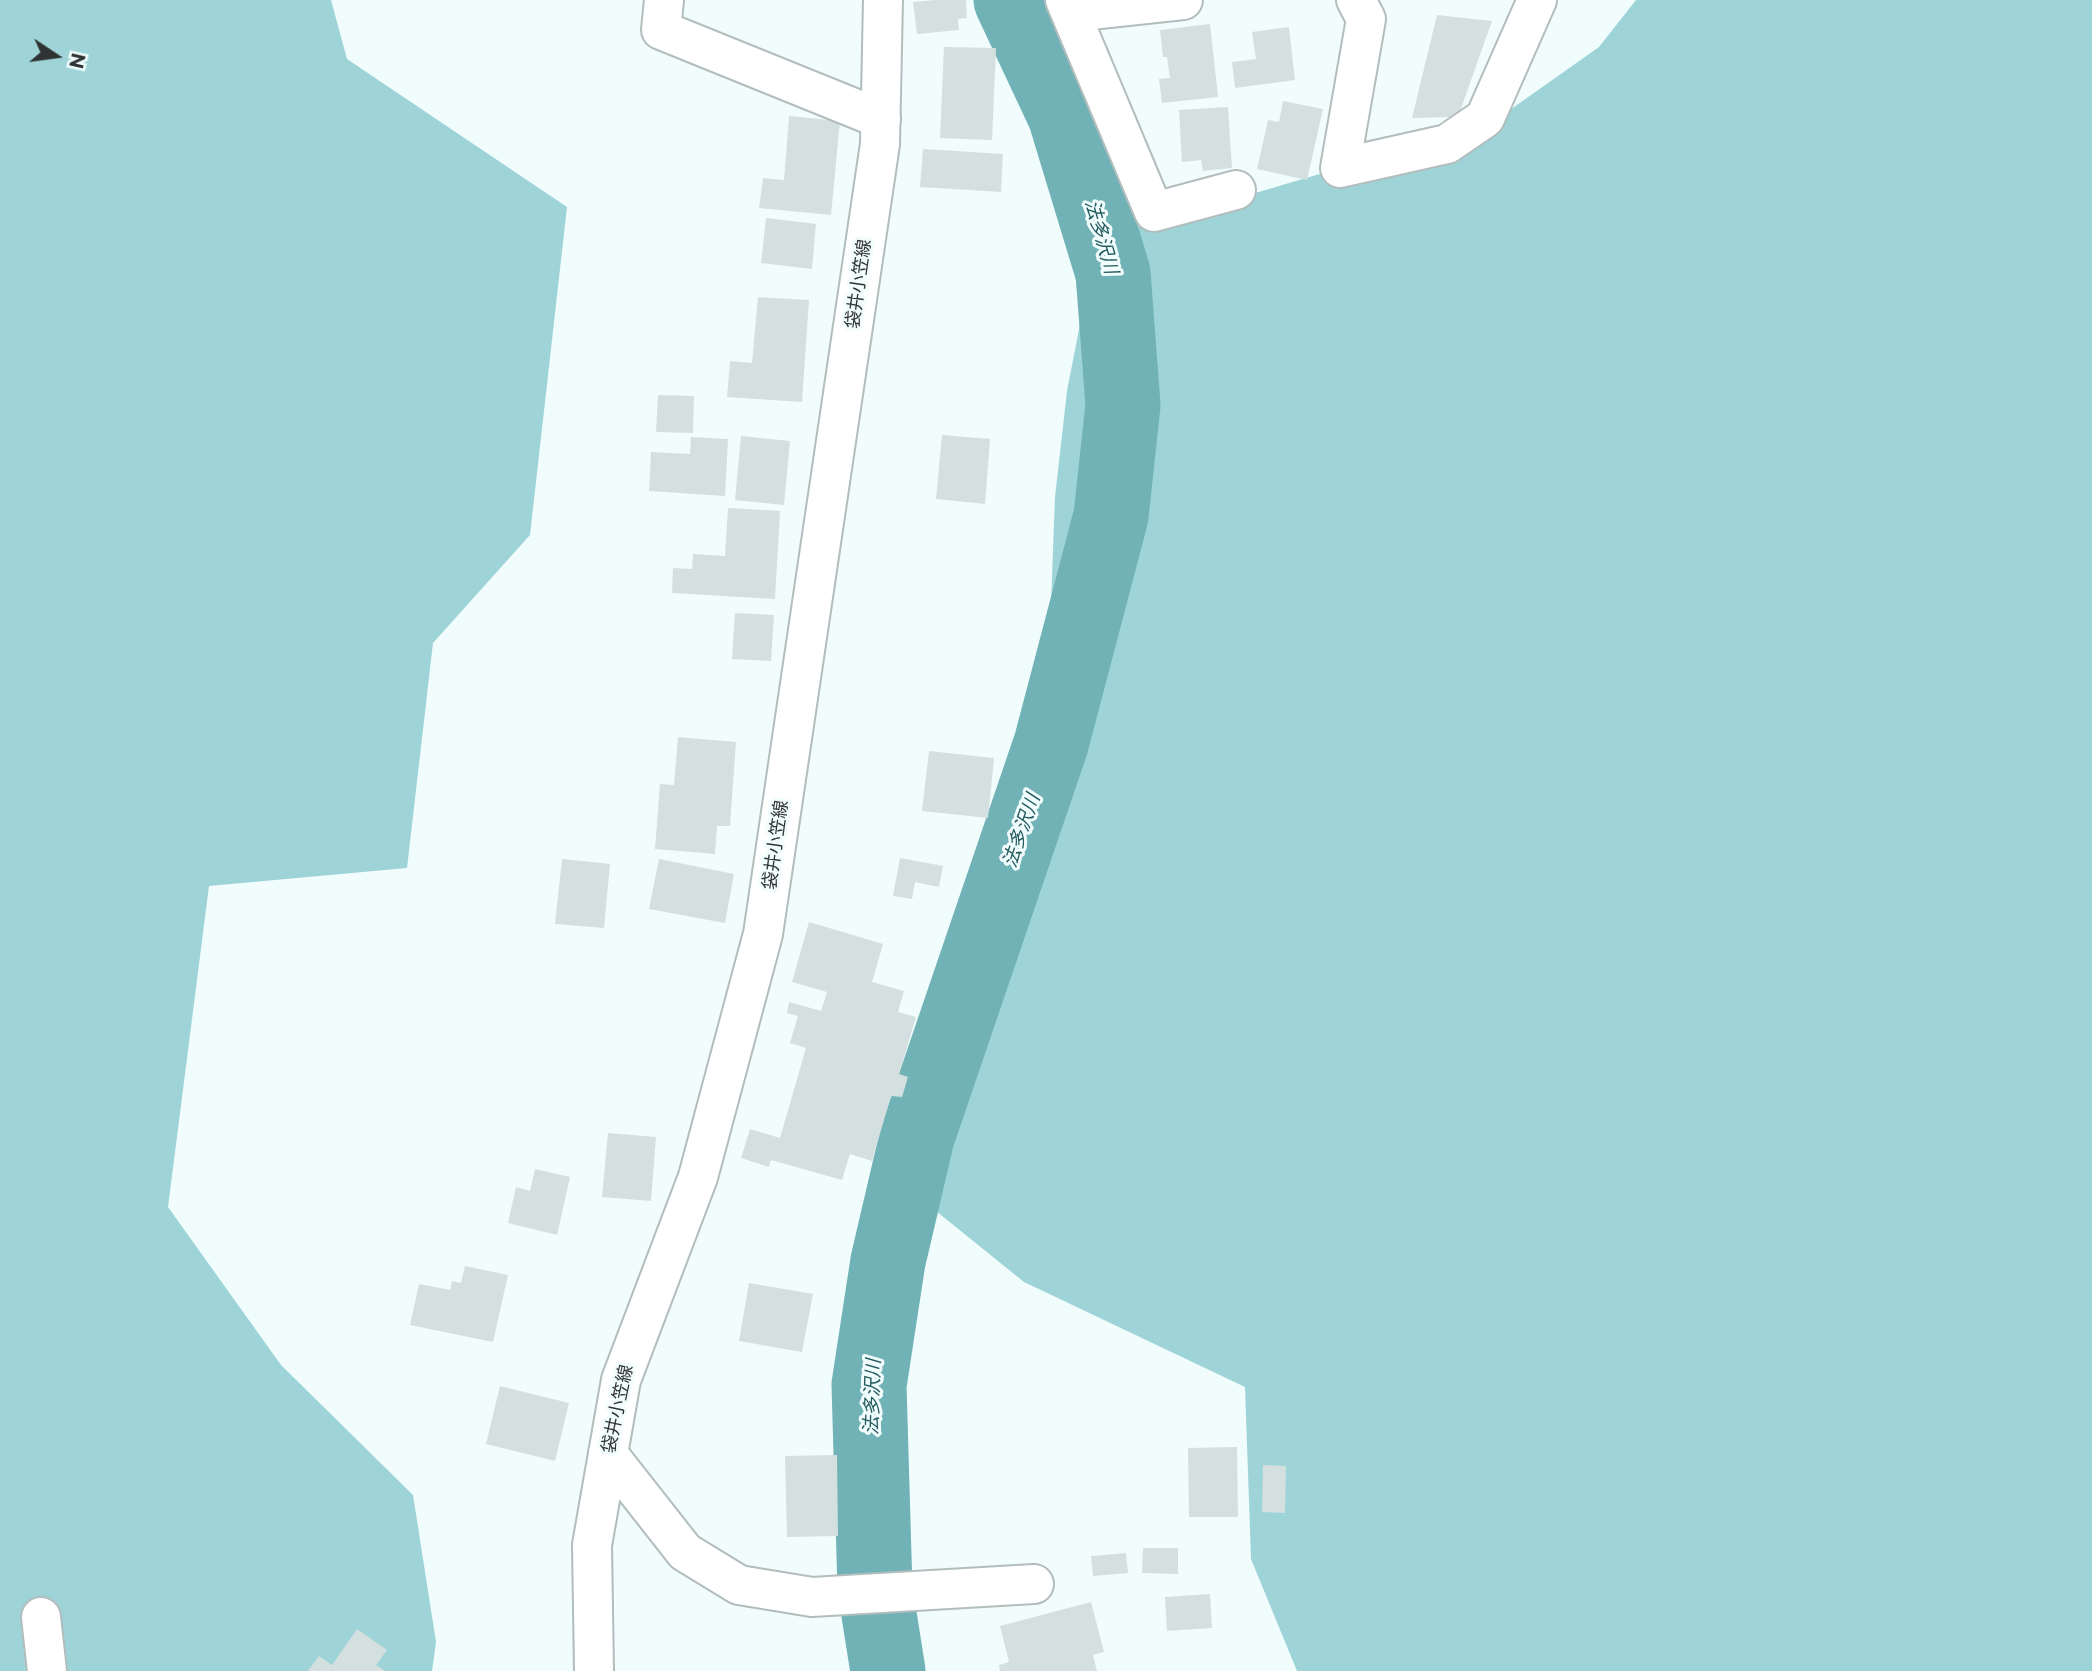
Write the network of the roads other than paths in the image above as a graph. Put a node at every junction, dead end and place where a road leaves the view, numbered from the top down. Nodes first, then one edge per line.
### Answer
1 (664, 0) edge
2 (883, 0) edge
3 (1183, 0) edge
4 (1356, 0) edge
5 (1537, 0) edge
6 (1069, 6) edge
7 (881, 119) junction
8 (1236, 190) dead end
9 (608, 1454) junction
10 (1034, 1584) dead end
11 (41, 1617) dead end
12 (47, 1671) edge
13 (594, 1671) edge

1 - 7 main road
2 - 7 main road, 袋井小笠線
3 - 6 main road
4 - 5 main road
6 - 8 main road
7 - 9 main road, 袋井小笠線
9 - 10 main road
9 - 13 main road, 袋井小笠線
11 - 12 main road

